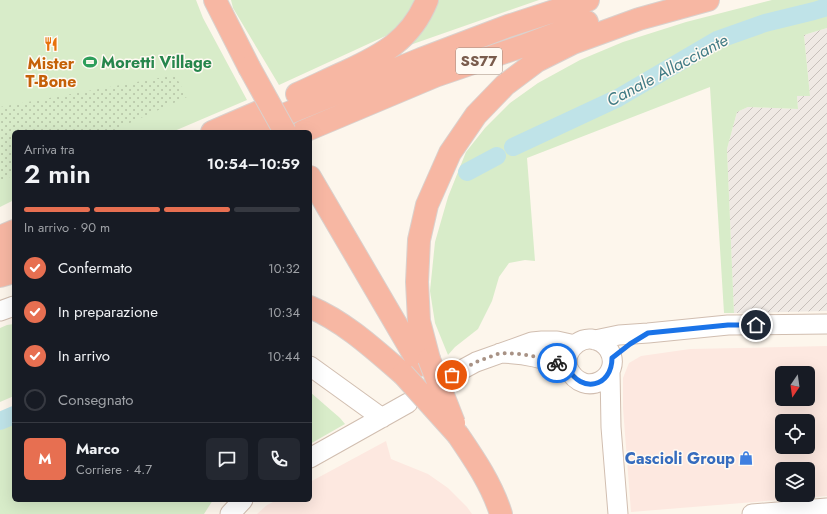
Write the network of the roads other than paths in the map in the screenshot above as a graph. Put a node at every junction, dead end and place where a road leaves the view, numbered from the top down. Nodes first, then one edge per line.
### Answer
1 (215, 0) edge
2 (427, 0) edge
3 (588, 0) edge
4 (659, 0) edge
5 (708, 0) edge
6 (216, 130) edge
7 (250, 130) edge
8 (284, 130) edge
9 (307, 130) edge
10 (312, 181) edge
11 (12, 232) edge
12 (0, 237) edge
13 (12, 255) edge
14 (0, 260) edge
15 (12, 273) edge
16 (0, 276) edge
17 (12, 307) edge
18 (312, 308) edge
19 (0, 310) edge
20 (827, 324) edge
21 (648, 333) junction
22 (595, 340) junction
23 (575, 345) junction
24 (500, 353) junction
25 (611, 364) junction
26 (417, 366) junction
27 (312, 367) edge
28 (568, 368) junction
29 (452, 375) dead end
30 (582, 382) junction
31 (408, 403) dead end
32 (382, 418) junction
33 (611, 427) junction
34 (458, 435) junction
35 (312, 457) edge
36 (241, 502) edge
37 (827, 508) edge
38 (230, 514) edge
39 (501, 514) edge
40 (618, 514) edge
41 (752, 514) edge

1 - 8 highway, bridge
2 - 6 highway
3 - 7 highway, SS77
4 - 9 highway, SS77
5 - 26 highway
10 - 26 highway
11 - 12 highway
13 - 14 highway
15 - 16 highway
17 - 19 street
18 - 26 highway
20 - 21 street
21 - 22 street
21 - 25 street
22 - 23 street
22 - 25 street
23 - 24 street
23 - 28 street
24 - 28 street
24 - 29 street
25 - 30 street
25 - 33 street
26 - 34 highway, bridge
26 - 34 highway, bridge
27 - 32 street
28 - 30 street
30 - 33 street
31 - 32 street
32 - 35 street
33 - 40 street
34 - 39 highway
36 - 38 street
37 - 41 street

